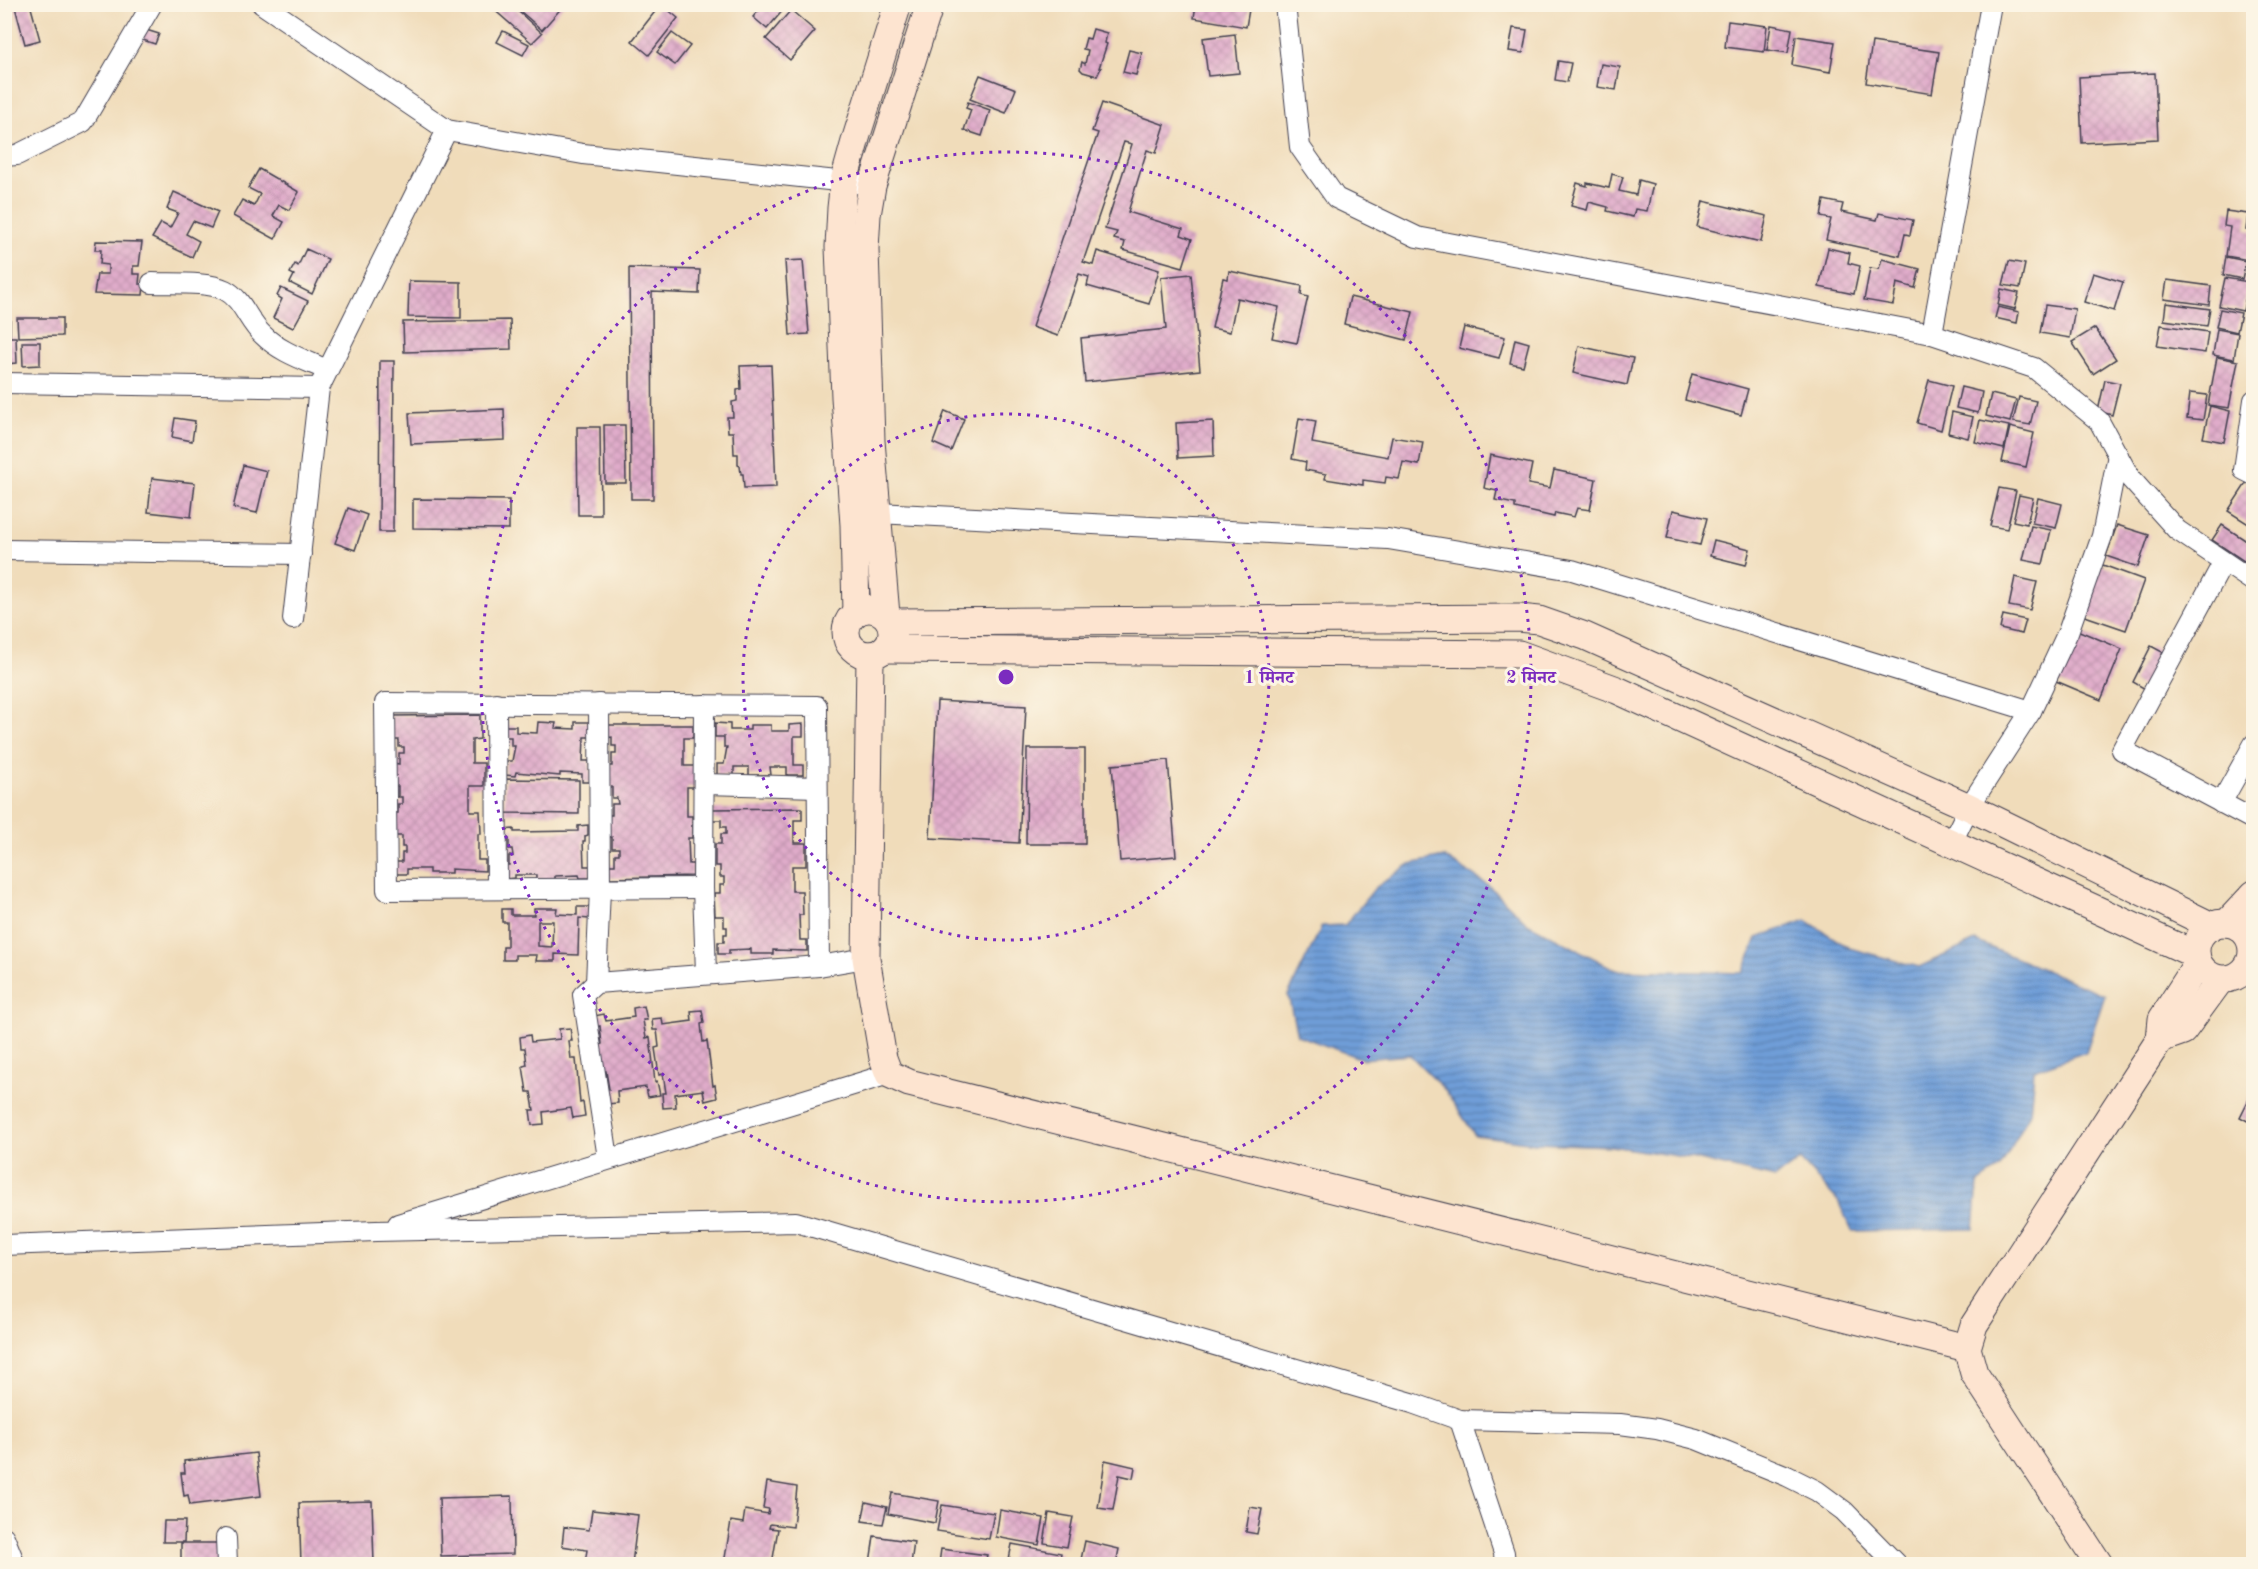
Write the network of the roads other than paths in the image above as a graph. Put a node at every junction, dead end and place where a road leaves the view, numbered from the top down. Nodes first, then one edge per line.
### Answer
1 (152, 4) edge
2 (262, 4) edge
3 (898, 4) edge
4 (930, 4) edge
5 (1285, 4) edge
6 (1991, 4) edge
7 (447, 130) junction
8 (4, 156) edge
9 (844, 182) junction
10 (872, 186) junction
11 (152, 283) dead end
12 (1932, 334) junction
13 (323, 379) junction
14 (4, 383) edge
15 (2253, 400) edge
16 (2118, 455) junction
17 (2253, 475) edge
18 (877, 513) junction
19 (4, 550) edge
20 (301, 554) junction
21 (2223, 563) junction
22 (2253, 582) edge
23 (856, 612) junction
24 (888, 618) junction
25 (293, 619) dead end
26 (877, 652) junction
27 (496, 704) junction
28 (599, 704) junction
29 (704, 705) junction
30 (2031, 711) junction
31 (2253, 744) edge
32 (704, 784) junction
33 (817, 787) junction
34 (2221, 803) junction
35 (1969, 807) junction
36 (2253, 820) edge
37 (1951, 843) junction
38 (703, 888) junction
39 (497, 889) junction
40 (600, 889) junction
41 (2253, 894) edge
42 (2219, 924) junction
43 (2252, 946) edge
44 (866, 958) junction
45 (2197, 959) junction
46 (819, 966) junction
47 (705, 974) junction
48 (2236, 981) edge
49 (596, 983) junction
50 (2160, 1039) junction
51 (889, 1074) junction
52 (608, 1158) junction
53 (376, 1231) junction
54 (4, 1245) edge
55 (1967, 1348) junction
56 (1460, 1420) junction
57 (4, 1537) edge
58 (226, 1538) dead end
59 (15, 1564) edge
60 (227, 1564) edge
61 (1505, 1564) edge
62 (1896, 1564) edge
63 (2099, 1564) edge

1 - 8 street
2 - 7 street
3 - 9 main road
4 - 10 main road
5 - 12 street
6 - 12 street
7 - 9 street
7 - 13 street
9 - 10 street
9 - 23 main road
10 - 18 main road
11 - 13 street
12 - 16 street
13 - 14 street
13 - 20 street
15 - 17 street
16 - 21 street
16 - 30 street
18 - 24 main road
18 - 30 street
19 - 20 street
20 - 25 street
21 - 22 street
21 - 34 street
23 - 24 main road
23 - 26 main road
24 - 26 main road
24 - 35 main road
26 - 37 main road
26 - 44 main road
27 - 28 street
27 - 39 street
27 - 39 street
28 - 29 street
28 - 40 street
29 - 32 street
29 - 33 street
30 - 35 street
31 - 34 street
32 - 33 street
32 - 38 street
33 - 46 street
34 - 36 street
35 - 37 street
35 - 42 main road
37 - 45 main road
38 - 40 street
38 - 47 street
39 - 40 street
40 - 49 street
41 - 42 main road
42 - 43 main road
42 - 45 main road
43 - 48 main road
44 - 46 street
44 - 51 main road
45 - 48 main road
45 - 50 main road
46 - 47 street
47 - 49 street
48 - 50 main road
49 - 52 street
50 - 55 main road
51 - 52 street
51 - 55 main road
52 - 53 street
53 - 54 street
53 - 56 street
55 - 63 main road
56 - 61 street
56 - 62 street
57 - 59 street
58 - 60 street

